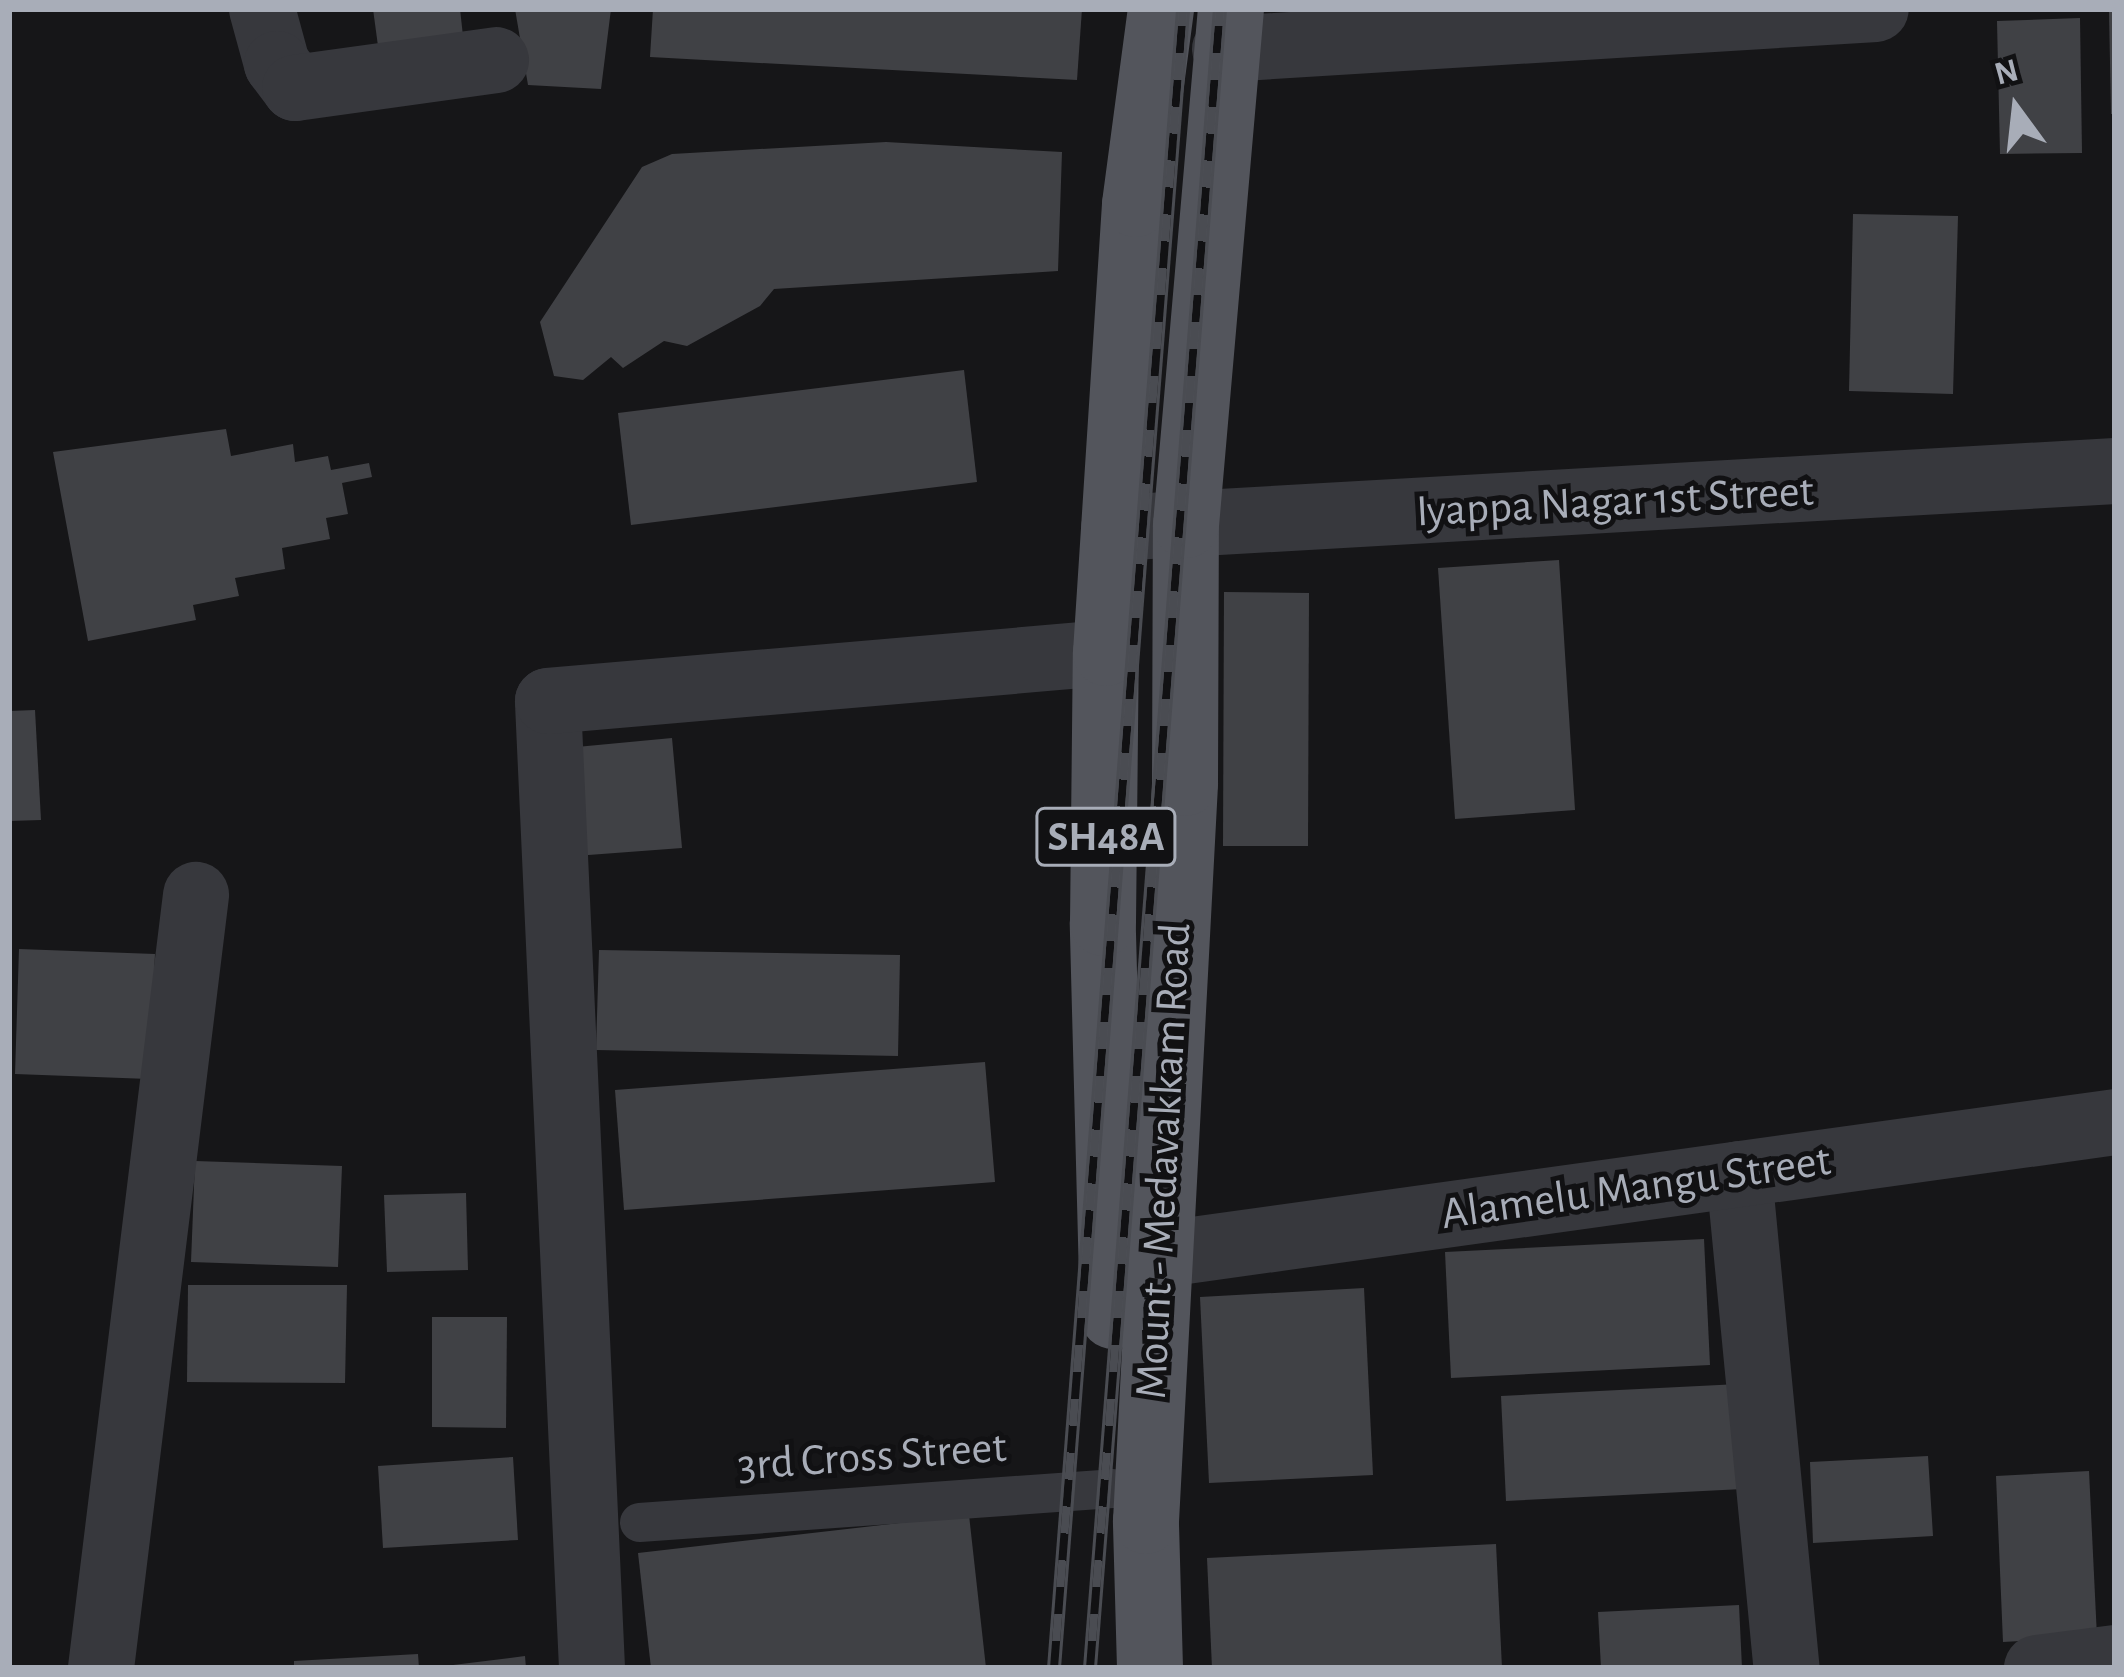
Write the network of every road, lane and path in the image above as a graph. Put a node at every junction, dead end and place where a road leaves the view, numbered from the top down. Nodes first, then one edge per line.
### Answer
1 (262, 9) edge
2 (1161, 9) edge
3 (1876, 9) edge
4 (1228, 29) edge
5 (496, 60) dead end
6 (2115, 471) edge
7 (1186, 525) junction
8 (1114, 529) junction
9 (1106, 653) junction
10 (196, 895) dead end
11 (2115, 1122) edge
12 (1739, 1174) junction
13 (1157, 1255) junction
14 (1112, 1488) junction
15 (639, 1522) dead end
16 (2115, 1658) edge
17 (101, 1668) edge
18 (592, 1668) edge
19 (1111, 1668) edge
20 (1150, 1668) edge
21 (1786, 1668) edge
22 (2037, 1668) edge

1 - 5 street
2 - 8 main road, Mount - Medavakkam Road / SH48A
3 - 4 street
4 - 7 main road, Mount - Medavakkam Road / SH48A
6 - 7 street, Iyappa Nagar 1st Street
7 - 8 street, Iyappa Nagar 1st Street
7 - 13 main road, Mount - Medavakkam Road / SH48A
8 - 9 main road, Mount - Medavakkam Road / SH48A
9 - 14 main road, Mount - Medavakkam Road / SH48A
9 - 18 street
10 - 17 street
11 - 12 street, Alamelu Mangu Street
12 - 13 street, Alamelu Mangu Street
12 - 21 street
13 - 20 main road, Mount - Medavakkam Road / SH48A
14 - 15 lane, 3rd Cross Street
14 - 19 main road, Mount - Medavakkam Road / SH48A
16 - 22 street

